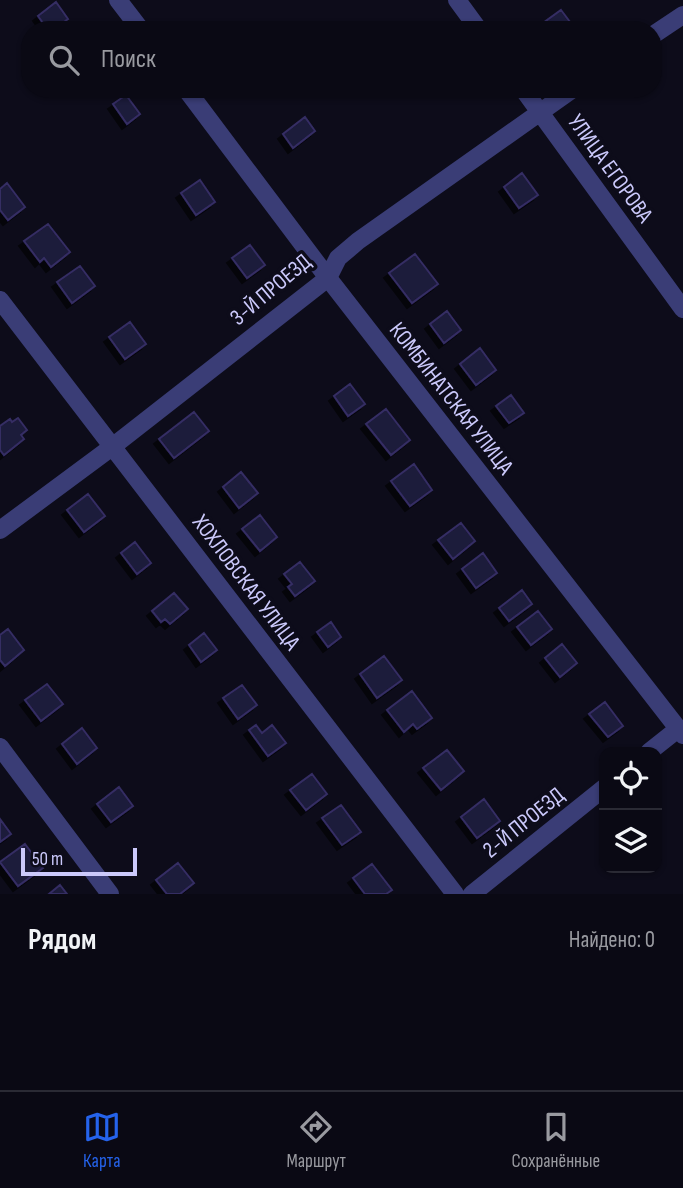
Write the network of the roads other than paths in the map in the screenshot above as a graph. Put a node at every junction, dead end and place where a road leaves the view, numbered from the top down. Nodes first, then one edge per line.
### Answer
1 (118, 0) edge
2 (457, 0) edge
3 (683, 15) edge
4 (134, 21) edge
5 (472, 21) edge
6 (662, 29) edge
7 (193, 98) edge
8 (530, 98) edge
9 (560, 98) edge
10 (540, 112) junction
11 (328, 278) junction
12 (0, 300) edge
13 (683, 309) edge
14 (112, 447) junction
15 (0, 530) edge
16 (680, 732) edge
17 (0, 747) edge
18 (657, 747) edge
19 (599, 792) edge
20 (110, 894) edge
21 (455, 894) edge
22 (472, 894) edge

1 - 4 street
2 - 5 street
3 - 6 street
7 - 11 street, КОМБИНАТСКАЯ УЛИЦА
8 - 10 street, УЛИЦА ЕГОРОВА
9 - 10 street, 3-Й ПРОЕЗД
10 - 11 street, 3-Й ПРОЕЗД
10 - 13 street, УЛИЦА ЕГОРОВА
11 - 14 street, 3-Й ПРОЕЗД
11 - 16 street, КОМБИНАТСКАЯ УЛИЦА
12 - 14 street, ХОХЛОВСКАЯ УЛИЦА
14 - 15 street, 3-Й ПРОЕЗД
14 - 21 street, ХОХЛОВСКАЯ УЛИЦА
16 - 18 street
17 - 20 street
19 - 22 street, 2-Й ПРОЕЗД

